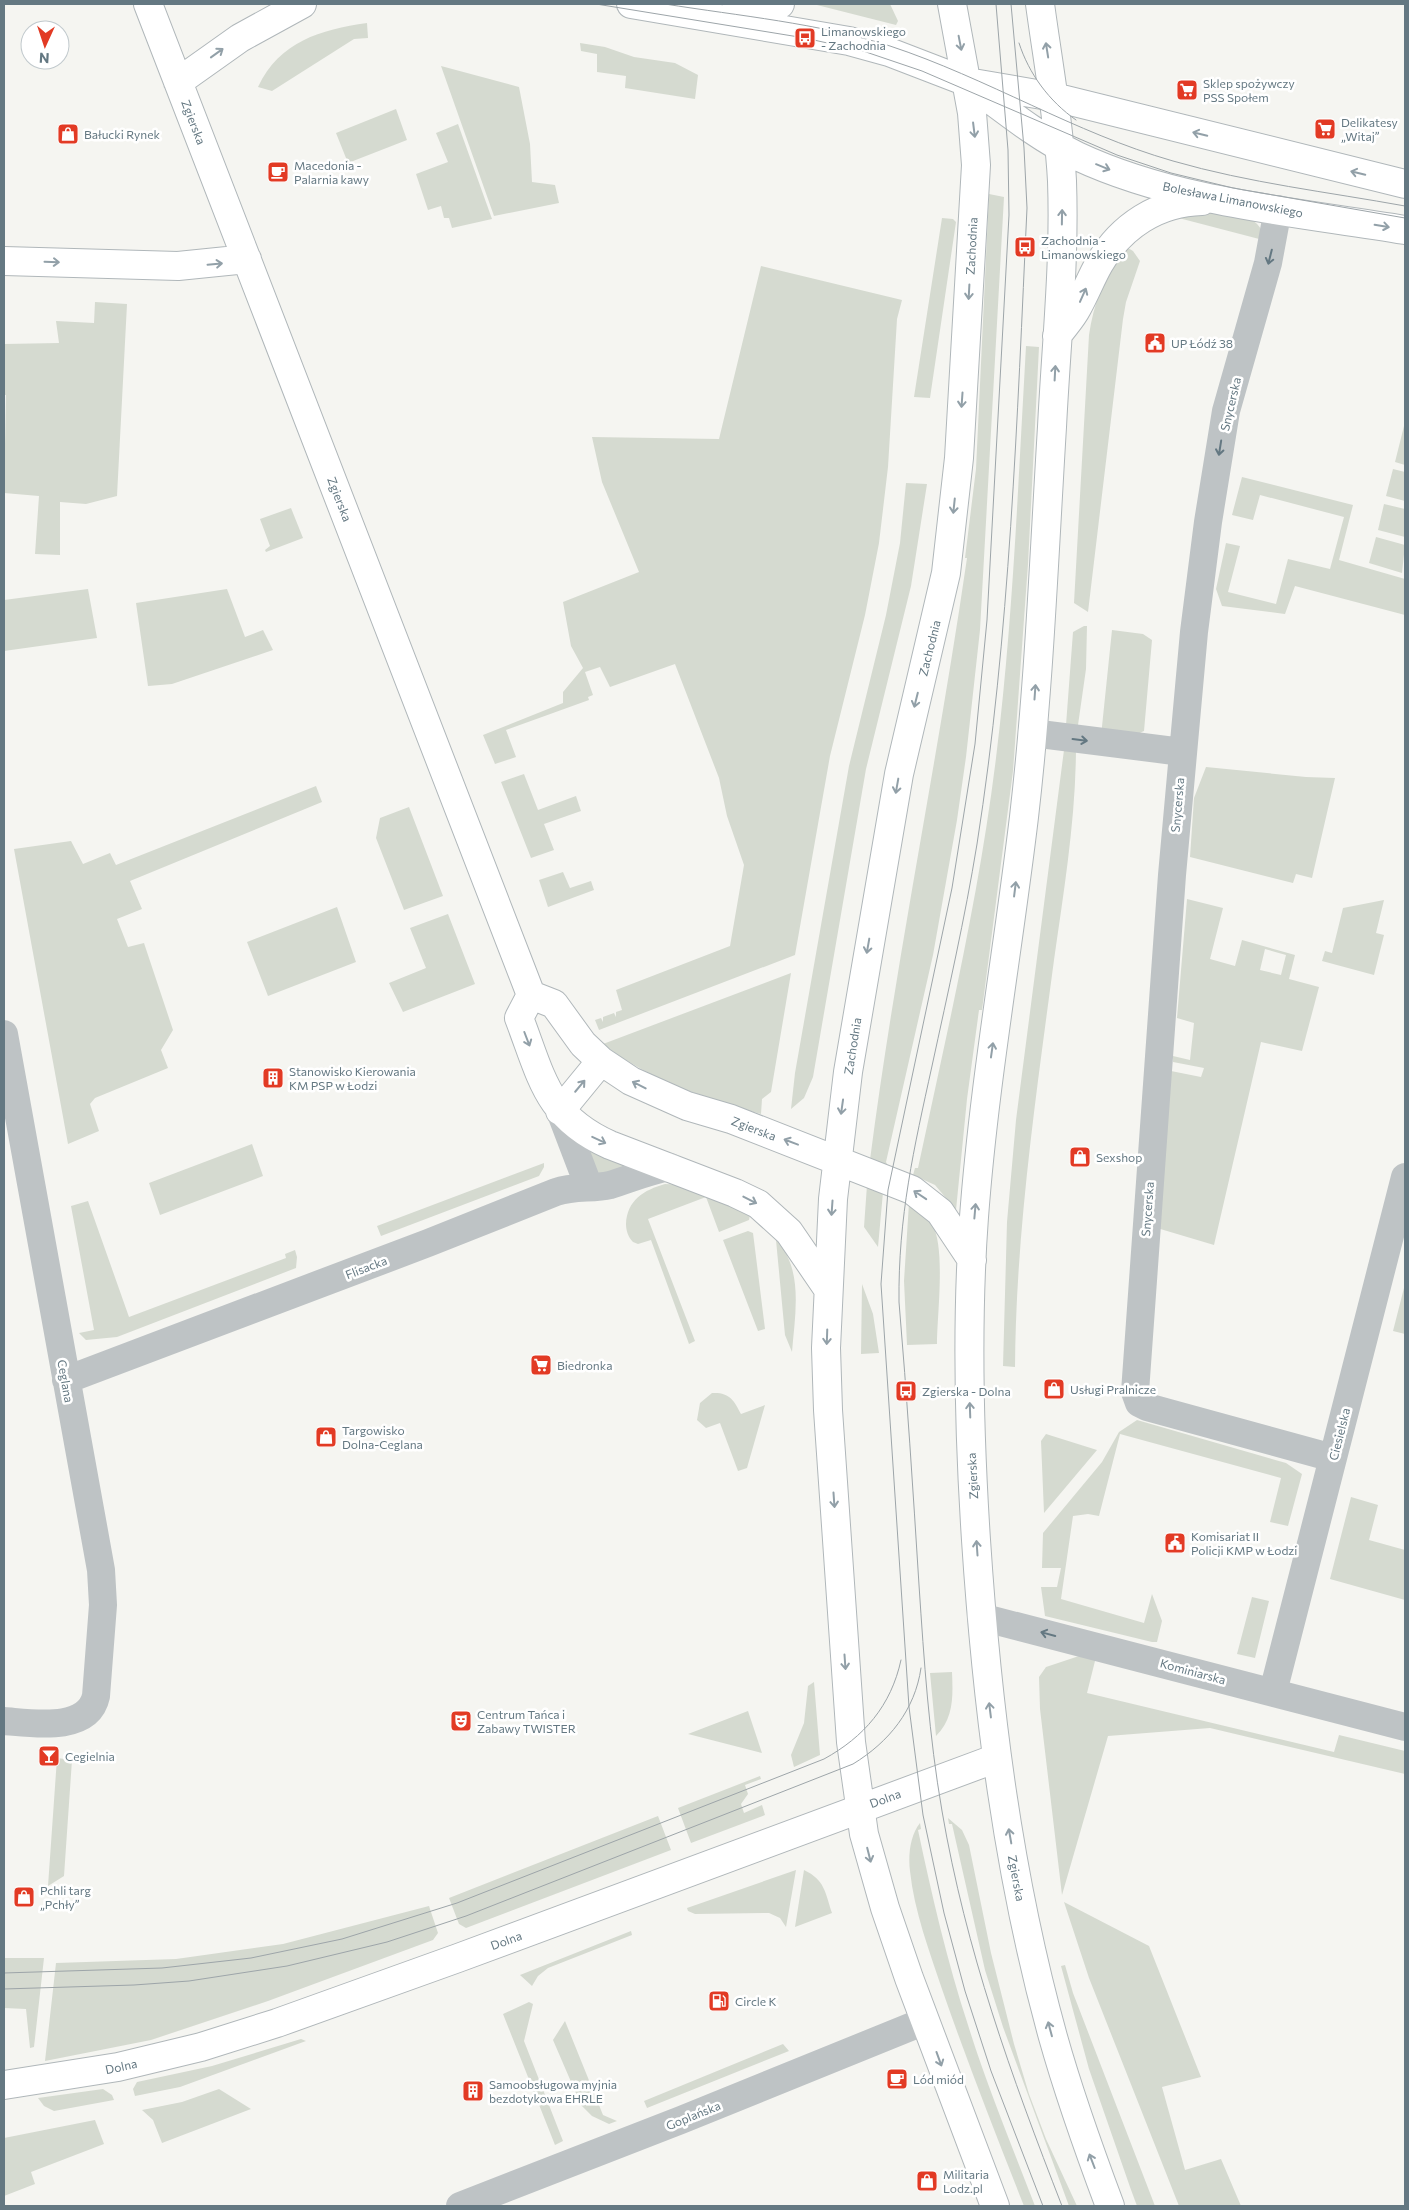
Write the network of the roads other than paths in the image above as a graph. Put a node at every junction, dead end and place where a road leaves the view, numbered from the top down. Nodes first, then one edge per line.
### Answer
1 (148, 4) edge
2 (302, 4) edge
3 (631, 4) edge
4 (780, 4) edge
5 (952, 4) edge
6 (1040, 4) edge
7 (714, 17) junction
8 (178, 82) junction
9 (967, 82) junction
10 (1054, 96) junction
11 (1059, 147) junction
12 (1405, 184) edge
13 (1225, 200) junction
14 (1278, 209) junction
15 (1405, 230) edge
16 (247, 260) junction
17 (4, 261) edge
18 (1056, 336) junction
19 (1032, 733) junction
20 (1182, 752) junction
21 (531, 995) junction
22 (4, 1034) edge
23 (601, 1060) junction
24 (560, 1111) junction
25 (836, 1159) junction
26 (670, 1167) junction
27 (1405, 1176) edge
28 (589, 1188) junction
29 (972, 1260) junction
30 (828, 1289) junction
31 (66, 1380) junction
32 (1334, 1458) junction
33 (981, 1616) junction
34 (1273, 1692) junction
35 (4, 1721) edge
36 (1405, 1726) edge
37 (997, 1758) junction
38 (859, 1808) junction
39 (925, 2021) junction
40 (4, 2084) edge
41 (460, 2206) edge
42 (995, 2206) edge
43 (1110, 2206) edge

1 - 8 street, Zgierska
8 -> 2 street
3 - 7 street, Bolesława Limanowskiego
4 - 7 street
5 -> 9 street, Zachodnia
10 -> 6 street
7 - 9 street, Bolesława Limanowskiego
8 - 16 street, Zgierska
9 - 10 street, Bolesława Limanowskiego
9 - 11 street, Bolesława Limanowskiego
9 -> 25 street, Zachodnia
10 - 11 street
12 -> 10 street, Bolesława Limanowskiego
11 -> 13 street, Bolesława Limanowskiego
18 -> 11 street
13 - 14 street, Bolesława Limanowskiego
18 -> 13 street
14 -> 15 street, Bolesława Limanowskiego
14 -> 20 street, Snycerska
17 -> 16 street
16 - 21 street, Zgierska
19 -> 18 street
19 -> 20 street
29 -> 19 street
20 - 32 street, Snycerska
21 - 23 street, Zgierska
21 -> 24 street
22 - 31 street, Ceglana
24 -> 23 street
25 -> 23 street, Zgierska
24 -> 26 street
24 - 28 street
29 -> 25 street, Zgierska
25 -> 30 street, Zachodnia
26 - 28 street, Flisacka
26 -> 30 street
27 - 32 street, Ciesielska
28 - 31 street, Flisacka
33 -> 29 street, Zgierska
30 -> 38 street
31 - 35 street, Ceglana
32 - 34 street, Ciesielska
34 -> 33 street, Kominiarska
37 -> 33 street, Zgierska
34 - 36 street, Kominiarska
37 - 38 street, Dolna
43 -> 37 street, Zgierska
38 -> 39 street
38 - 40 street, Dolna
39 - 41 street, Goplańska
39 -> 42 street

